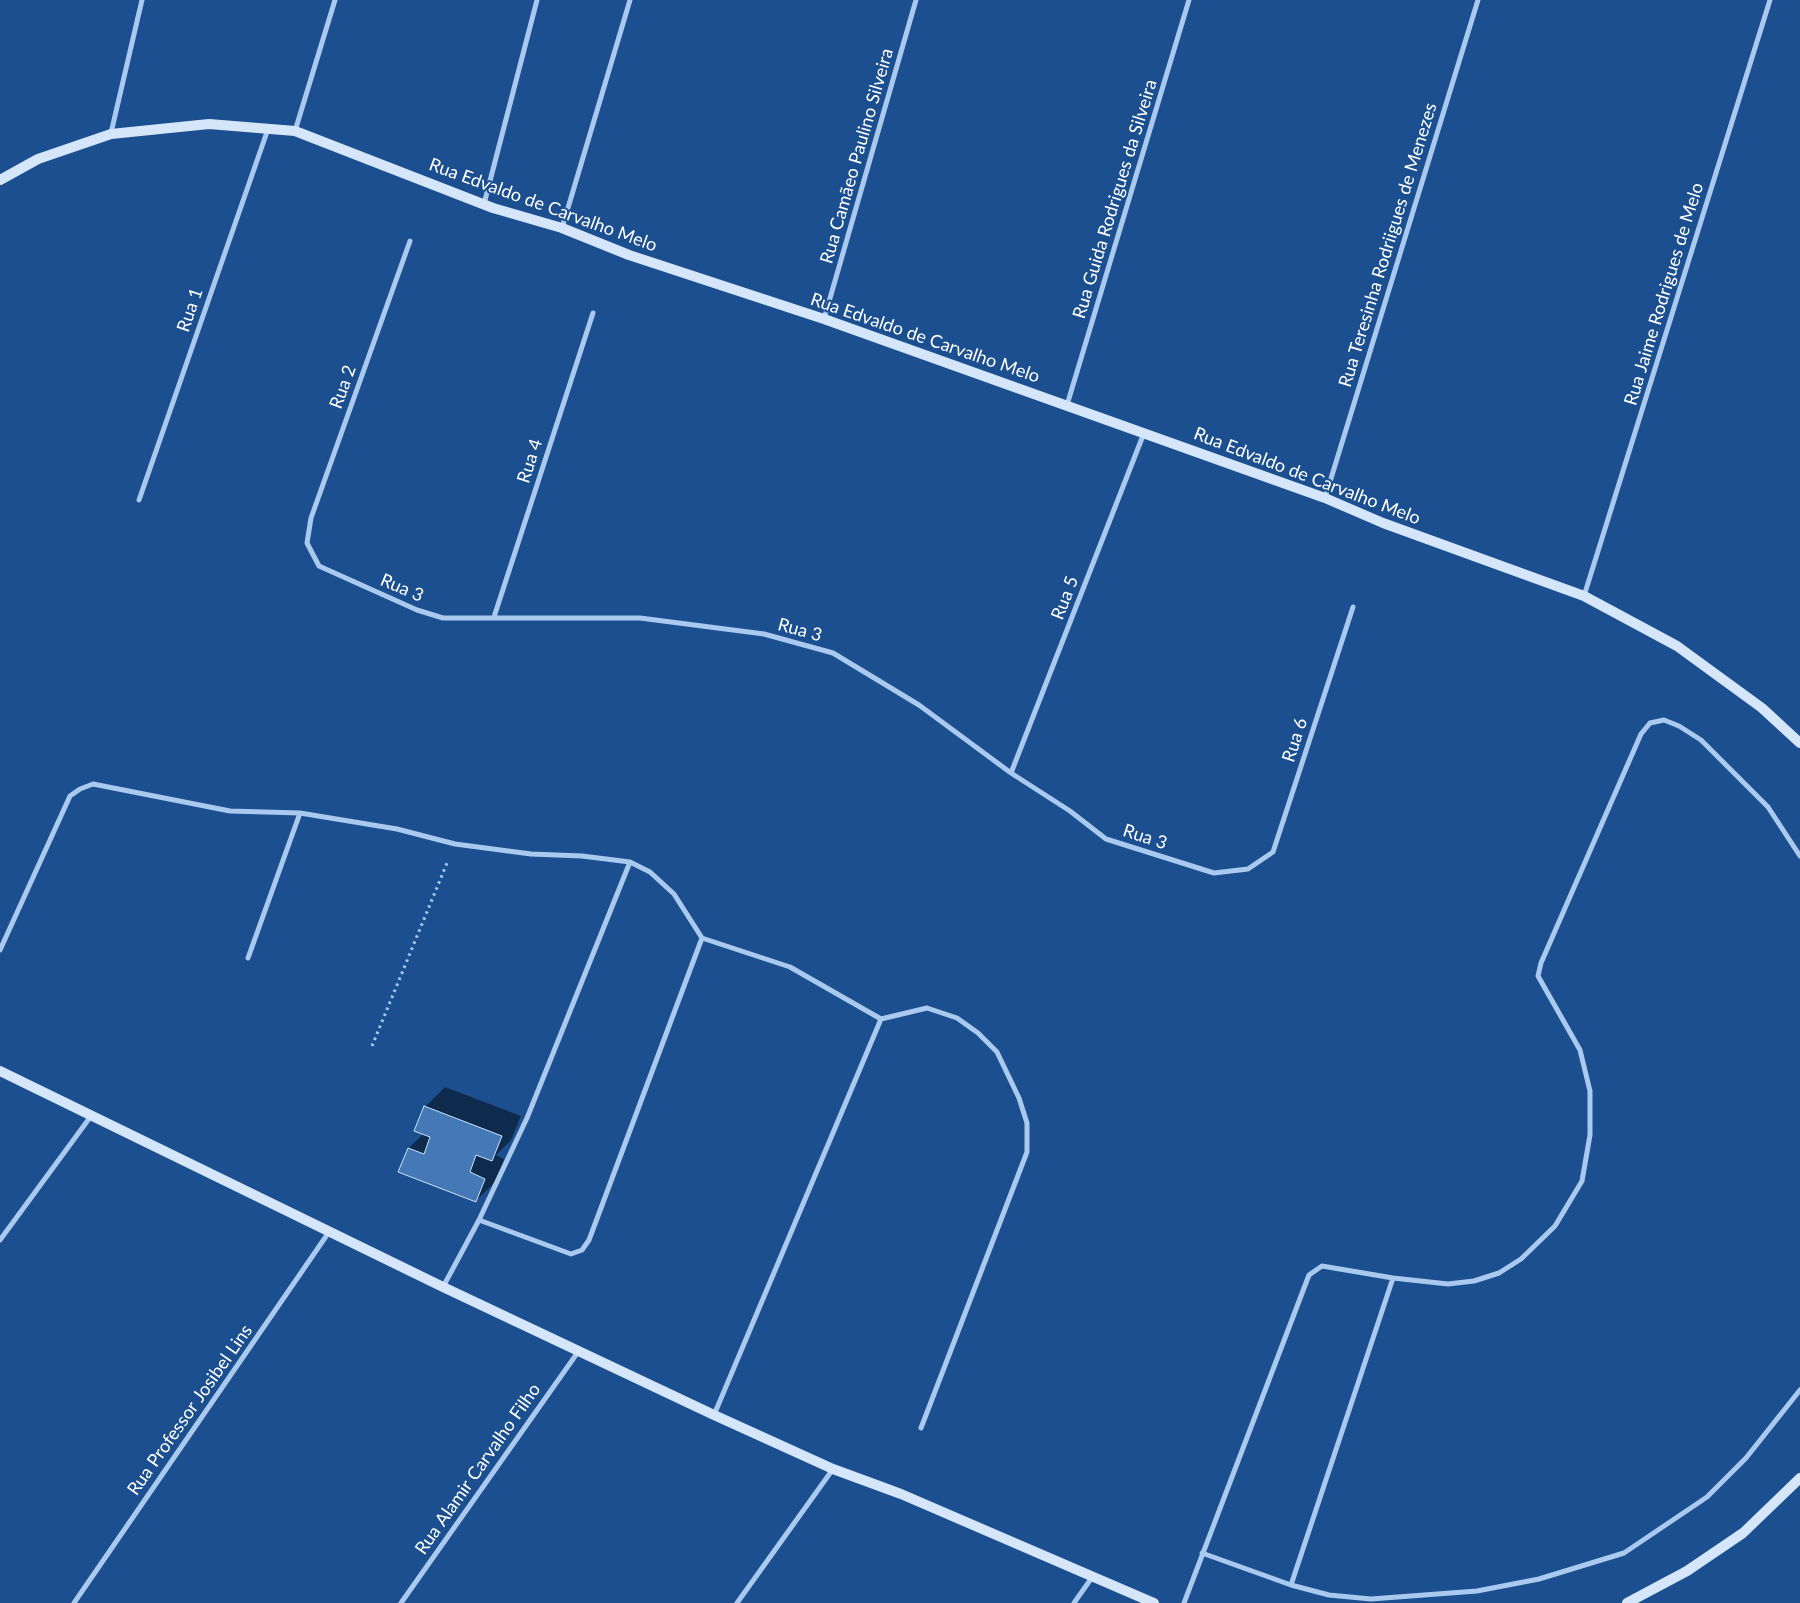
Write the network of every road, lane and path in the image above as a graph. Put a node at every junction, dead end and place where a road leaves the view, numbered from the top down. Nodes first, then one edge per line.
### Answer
1 (142, 0) edge
2 (335, 0) edge
3 (537, 0) edge
4 (630, 0) edge
5 (916, 0) edge
6 (1189, 0) edge
7 (1478, 0) edge
8 (1770, 0) edge
9 (268, 129) junction
10 (294, 131) junction
11 (111, 134) junction
12 (0, 180) edge
13 (484, 204) junction
14 (562, 228) junction
15 (410, 241) dead end
16 (593, 313) dead end
17 (824, 319) junction
18 (1066, 405) junction
19 (1144, 433) junction
20 (1325, 498) junction
21 (139, 500) dead end
22 (307, 543) joint
23 (1584, 596) junction
24 (1353, 607) dead end
25 (494, 617) junction
26 (1800, 743) edge
27 (1011, 772) junction
28 (300, 813) junction
29 (455, 844) junction
30 (1800, 856) edge
31 (630, 862) junction
32 (1248, 869) joint
33 (702, 938) junction
34 (0, 950) edge
35 (248, 958) dead end
36 (881, 1019) junction
37 (372, 1046) dead end
38 (0, 1071) edge
39 (91, 1115) junction
40 (479, 1220) junction
41 (330, 1232) junction
42 (0, 1240) edge
43 (1393, 1278) junction
44 (443, 1287) junction
45 (578, 1352) junction
46 (1800, 1390) edge
47 (714, 1415) junction
48 (920, 1428) dead end
49 (832, 1469) junction
50 (1800, 1478) edge
51 (1202, 1553) junction
52 (1093, 1576) junction
53 (1291, 1585) junction
54 (74, 1603) edge
55 (401, 1603) edge
56 (737, 1603) edge
57 (1074, 1603) edge
58 (1154, 1603) edge
59 (1184, 1603) edge
60 (1627, 1603) edge

1 - 11 street
2 - 10 street
3 - 13 street
4 - 14 street
5 - 17 street, Rua Camãeo Paulino Silveira
6 - 18 street, Rua Guida Rodrigues da Silveira
7 - 20 street, Rua Teresinha Rodriigues de Menezes
8 - 23 street, Rua Jaime Rodrigues de Melo
9 - 10 street, Rua Edvaldo de Carvalho Melo
9 - 11 street, Rua Edvaldo de Carvalho Melo
9 - 21 street, Rua 1
10 - 13 street, Rua Edvaldo de Carvalho Melo
11 - 12 street, Rua Edvaldo de Carvalho Melo
13 - 14 street, Rua Edvaldo de Carvalho Melo
14 - 17 street, Rua Edvaldo de Carvalho Melo
15 - 22 street, Rua 2
16 - 25 street, Rua 4
17 - 18 street, Rua Edvaldo de Carvalho Melo
18 - 19 street, Rua Edvaldo de Carvalho Melo
19 - 20 street, Rua Edvaldo de Carvalho Melo
19 - 27 street, Rua 5
20 - 23 street, Rua Edvaldo de Carvalho Melo
22 - 25 street, Rua 3
23 - 26 street, Rua Edvaldo de Carvalho Melo
24 - 32 street, Rua 6
25 - 27 street, Rua 3
27 - 32 street, Rua 3
28 - 29 street
28 - 34 street
28 - 35 street
29 - 31 street
29 - 37 path
30 - 43 street
31 - 33 street
31 - 40 street
33 - 36 street
33 - 40 street
36 - 47 street
36 - 48 street
38 - 39 street
39 - 41 street
39 - 42 street
40 - 44 street
41 - 44 street
41 - 54 street, Rua Professor Josibel Lins
43 - 51 street
43 - 53 street
44 - 45 street
45 - 47 street
45 - 55 street, Rua Alamir Carvalho Filho
46 - 53 street
47 - 49 street
49 - 52 street
49 - 56 street
50 - 60 street
51 - 53 street
51 - 59 street
52 - 57 street
52 - 58 street

